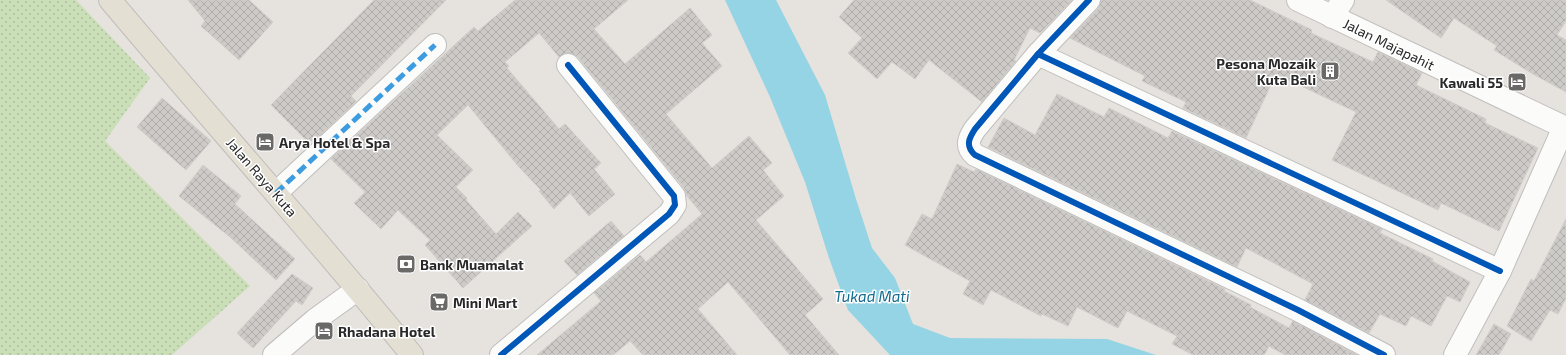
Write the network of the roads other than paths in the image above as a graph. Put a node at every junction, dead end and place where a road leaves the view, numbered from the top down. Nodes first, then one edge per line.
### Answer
1 (110, 0) edge
2 (1089, 0) edge
3 (1298, 0) edge
4 (1338, 8) edge
5 (435, 45) dead end
6 (1038, 54) junction
7 (568, 65) dead end
8 (1565, 128) edge
9 (276, 193) junction
10 (1500, 271) junction
11 (358, 289) junction
12 (274, 355) edge
13 (412, 355) edge
14 (501, 355) edge
15 (1384, 355) edge
16 (1455, 355) edge

1 - 9 main road, Jalan Raya Kuta
2 - 6 street
3 - 4 street, Jalan Majapahit
4 - 8 street, Jalan Majapahit
5 - 9 street
6 - 10 street
6 - 15 street
7 - 14 street
8 - 10 street
9 - 11 main road, Jalan Raya Kuta
10 - 16 street
11 - 12 street
11 - 13 main road, Jalan Raya Kuta

